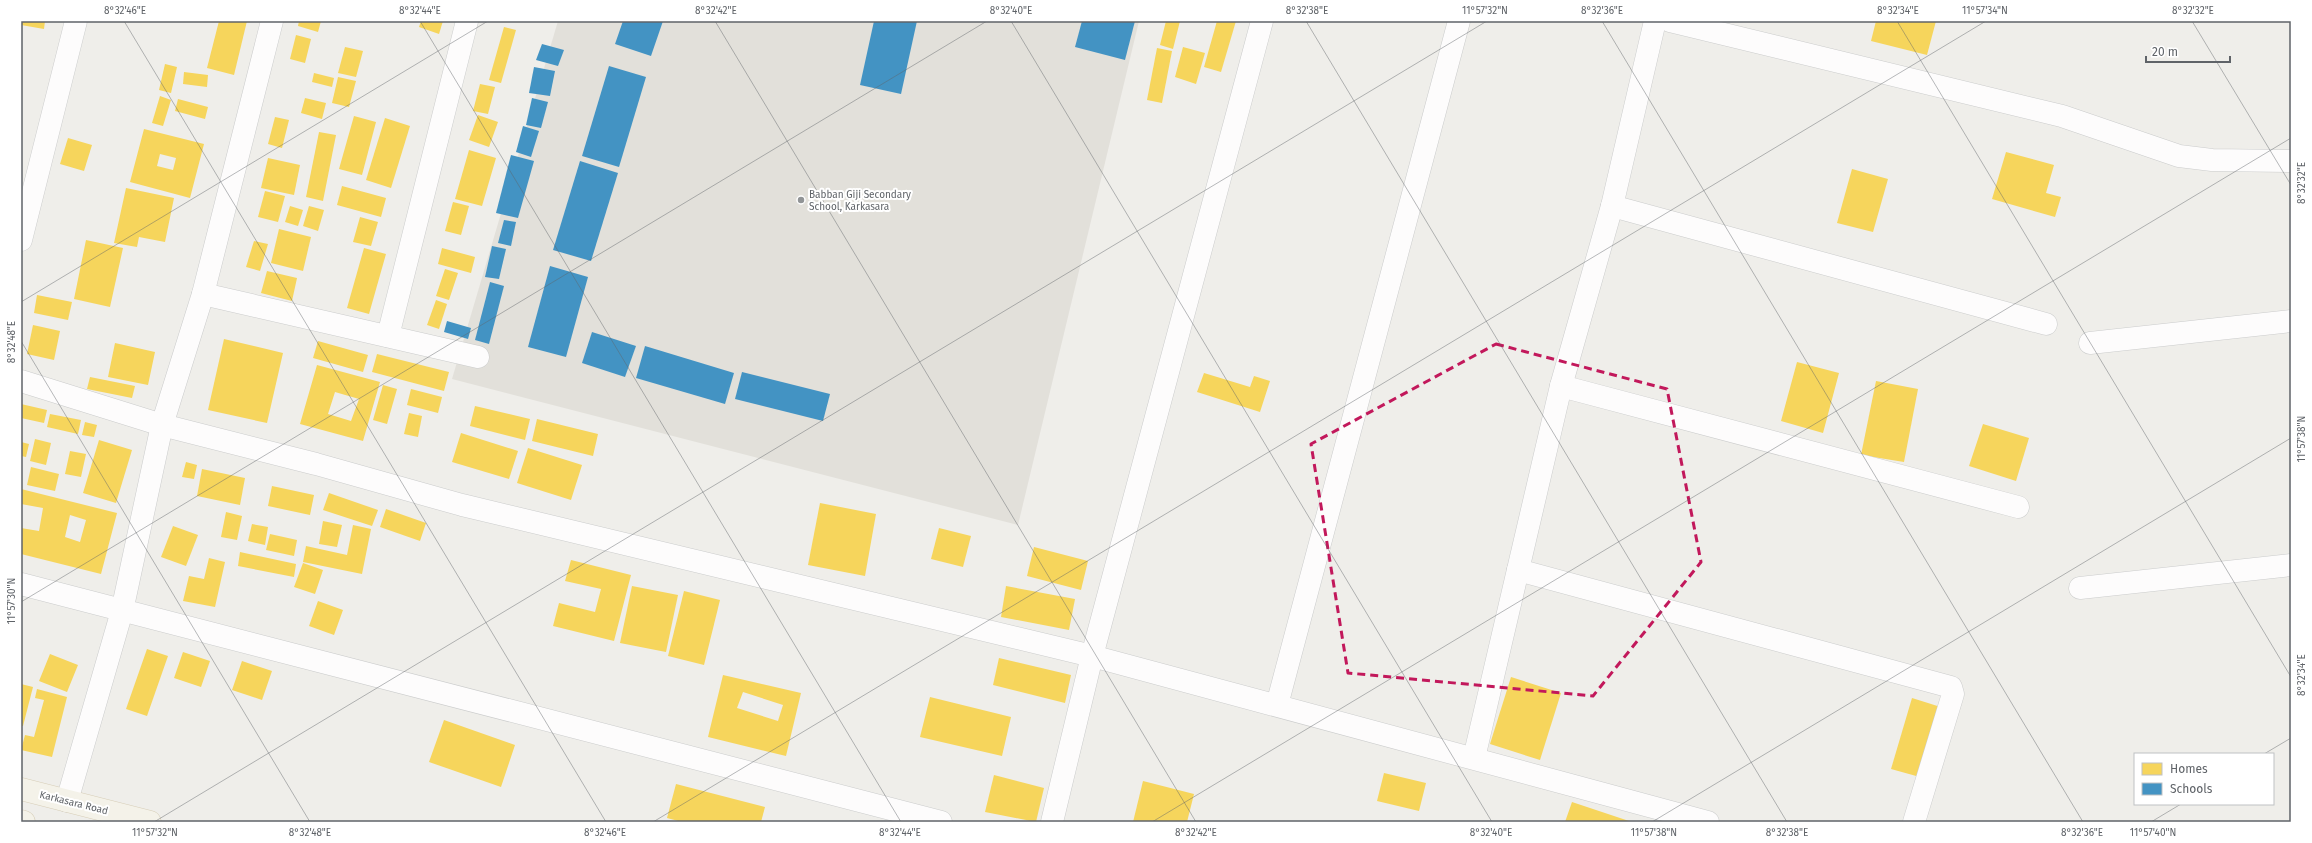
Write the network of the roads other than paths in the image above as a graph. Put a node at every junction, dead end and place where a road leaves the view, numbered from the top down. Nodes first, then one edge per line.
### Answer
1 (76, 21) edge
2 (272, 21) edge
3 (467, 21) edge
4 (1262, 21) edge
5 (1459, 21) edge
6 (1655, 21) edge
7 (1670, 21) edge
8 (2291, 161) edge
9 (1612, 206) junction
10 (21, 240) edge
11 (203, 294) junction
12 (2291, 320) edge
13 (2046, 324) dead end
14 (388, 336) junction
15 (2090, 343) dead end
16 (478, 356) dead end
17 (21, 381) edge
18 (1561, 386) junction
19 (162, 425) junction
20 (2018, 508) dead end
21 (2291, 565) edge
22 (1518, 570) junction
23 (21, 584) edge
24 (2080, 588) dead end
25 (122, 611) junction
26 (1092, 656) junction
27 (1276, 705) junction
28 (1474, 758) junction
29 (21, 789) edge
30 (67, 801) junction
31 (21, 821) edge
32 (24, 822) edge
33 (150, 822) edge
34 (941, 822) edge
35 (1052, 822) edge
36 (1706, 822) edge
37 (1914, 822) edge

1 - 10 street
2 - 11 street
3 - 14 street
4 - 26 street
5 - 27 street
6 - 9 street
7 - 8 street
9 - 13 street
9 - 18 street
11 - 14 street
11 - 19 street
12 - 15 street
14 - 16 street
17 - 19 street
18 - 20 street
18 - 22 street
19 - 25 street
19 - 26 street
21 - 24 street
22 - 28 street
22 - 37 street
23 - 25 street
25 - 30 street
25 - 34 street
26 - 27 street
26 - 35 street
27 - 28 street
28 - 36 street
29 - 30 main road, Karkasara Road
30 - 33 main road, Karkasara Road
31 - 32 main road

